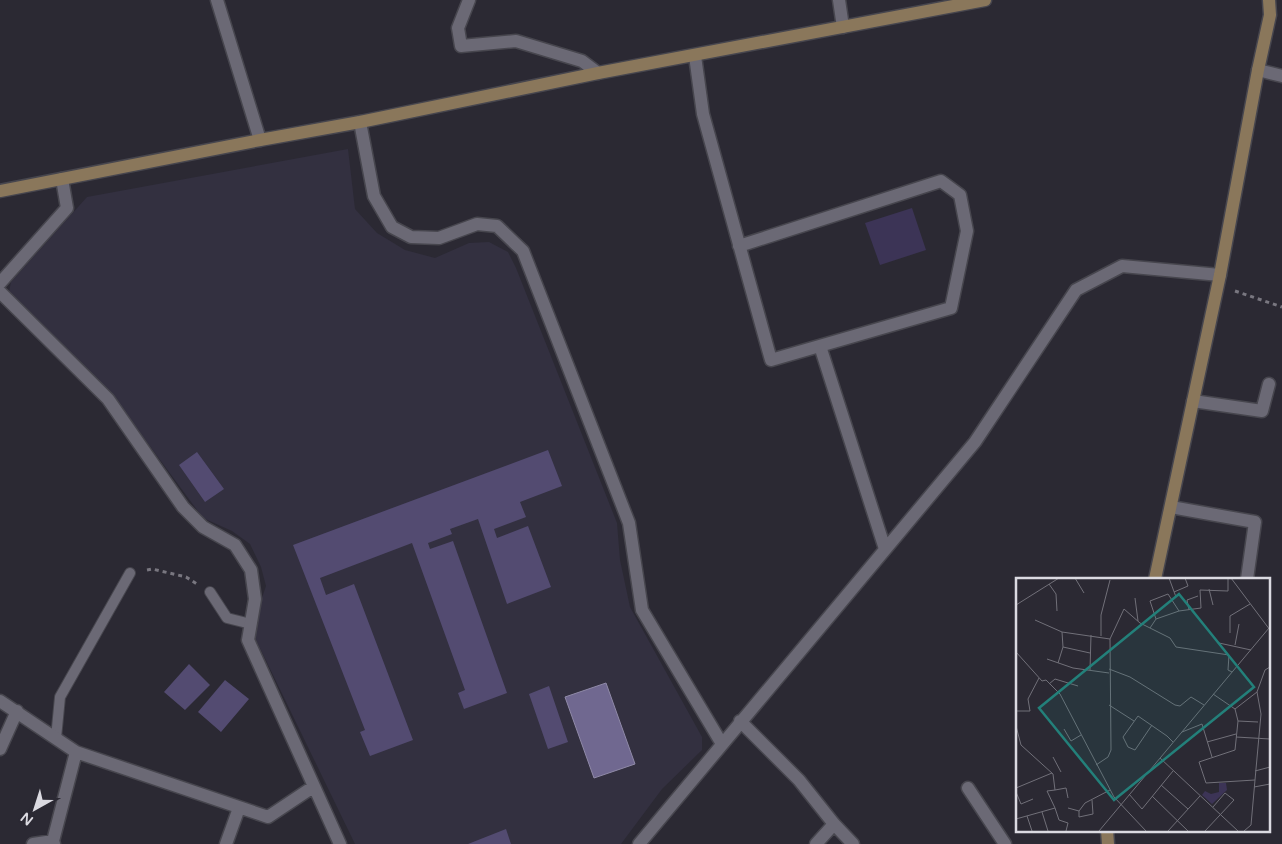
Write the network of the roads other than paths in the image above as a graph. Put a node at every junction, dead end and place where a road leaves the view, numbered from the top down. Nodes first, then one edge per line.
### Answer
1 (217, 0) edge
2 (469, 0) edge
3 (839, 0) edge
4 (985, 0) edge
5 (1270, 0) edge
6 (843, 27) junction
7 (695, 56) junction
8 (1258, 70) junction
9 (598, 73) junction
10 (1282, 76) edge
11 (360, 122) junction
12 (260, 140) junction
13 (62, 179) junction
14 (0, 191) edge
15 (739, 246) junction
16 (1219, 280) junction
17 (0, 283) edge
18 (0, 292) edge
19 (820, 346) junction
20 (1269, 384) dead end
21 (1193, 401) junction
22 (1171, 507) junction
23 (885, 549) junction
24 (130, 573) road end
25 (1155, 578) edge
26 (1247, 578) edge
27 (210, 592) road end
28 (251, 624) junction
29 (0, 701) edge
30 (17, 711) junction
31 (740, 722) junction
32 (56, 738) junction
33 (722, 744) junction
34 (0, 749) edge
35 (76, 752) junction
36 (313, 787) junction
37 (968, 788) dead end
38 (239, 808) junction
39 (834, 824) junction
40 (54, 842) edge
41 (33, 844) edge
42 (226, 844) edge
43 (340, 844) edge
44 (639, 844) edge
45 (816, 844) edge
46 (853, 844) edge
47 (1005, 844) edge

1 - 12 street
2 - 9 street
3 - 6 street
4 - 6 street
5 - 8 street
6 - 7 street
7 - 9 street
7 - 15 street
8 - 10 street
8 - 16 street
9 - 11 street
11 - 12 street
11 - 33 street
12 - 13 street
13 - 14 street
13 - 17 street
15 - 19 street
15 - 19 street
16 - 21 street
16 - 23 street
18 - 28 street
19 - 23 street
20 - 21 street
21 - 22 street
22 - 25 street
22 - 26 street
23 - 31 street
24 - 32 lane
27 - 28 lane
28 - 36 street
29 - 30 street
30 - 32 street
30 - 34 street
31 - 33 street
31 - 39 street
32 - 35 street
33 - 44 street
35 - 38 street
35 - 40 street
36 - 38 street
36 - 43 street
37 - 47 street
38 - 42 street
39 - 45 street
39 - 46 street
40 - 41 street

